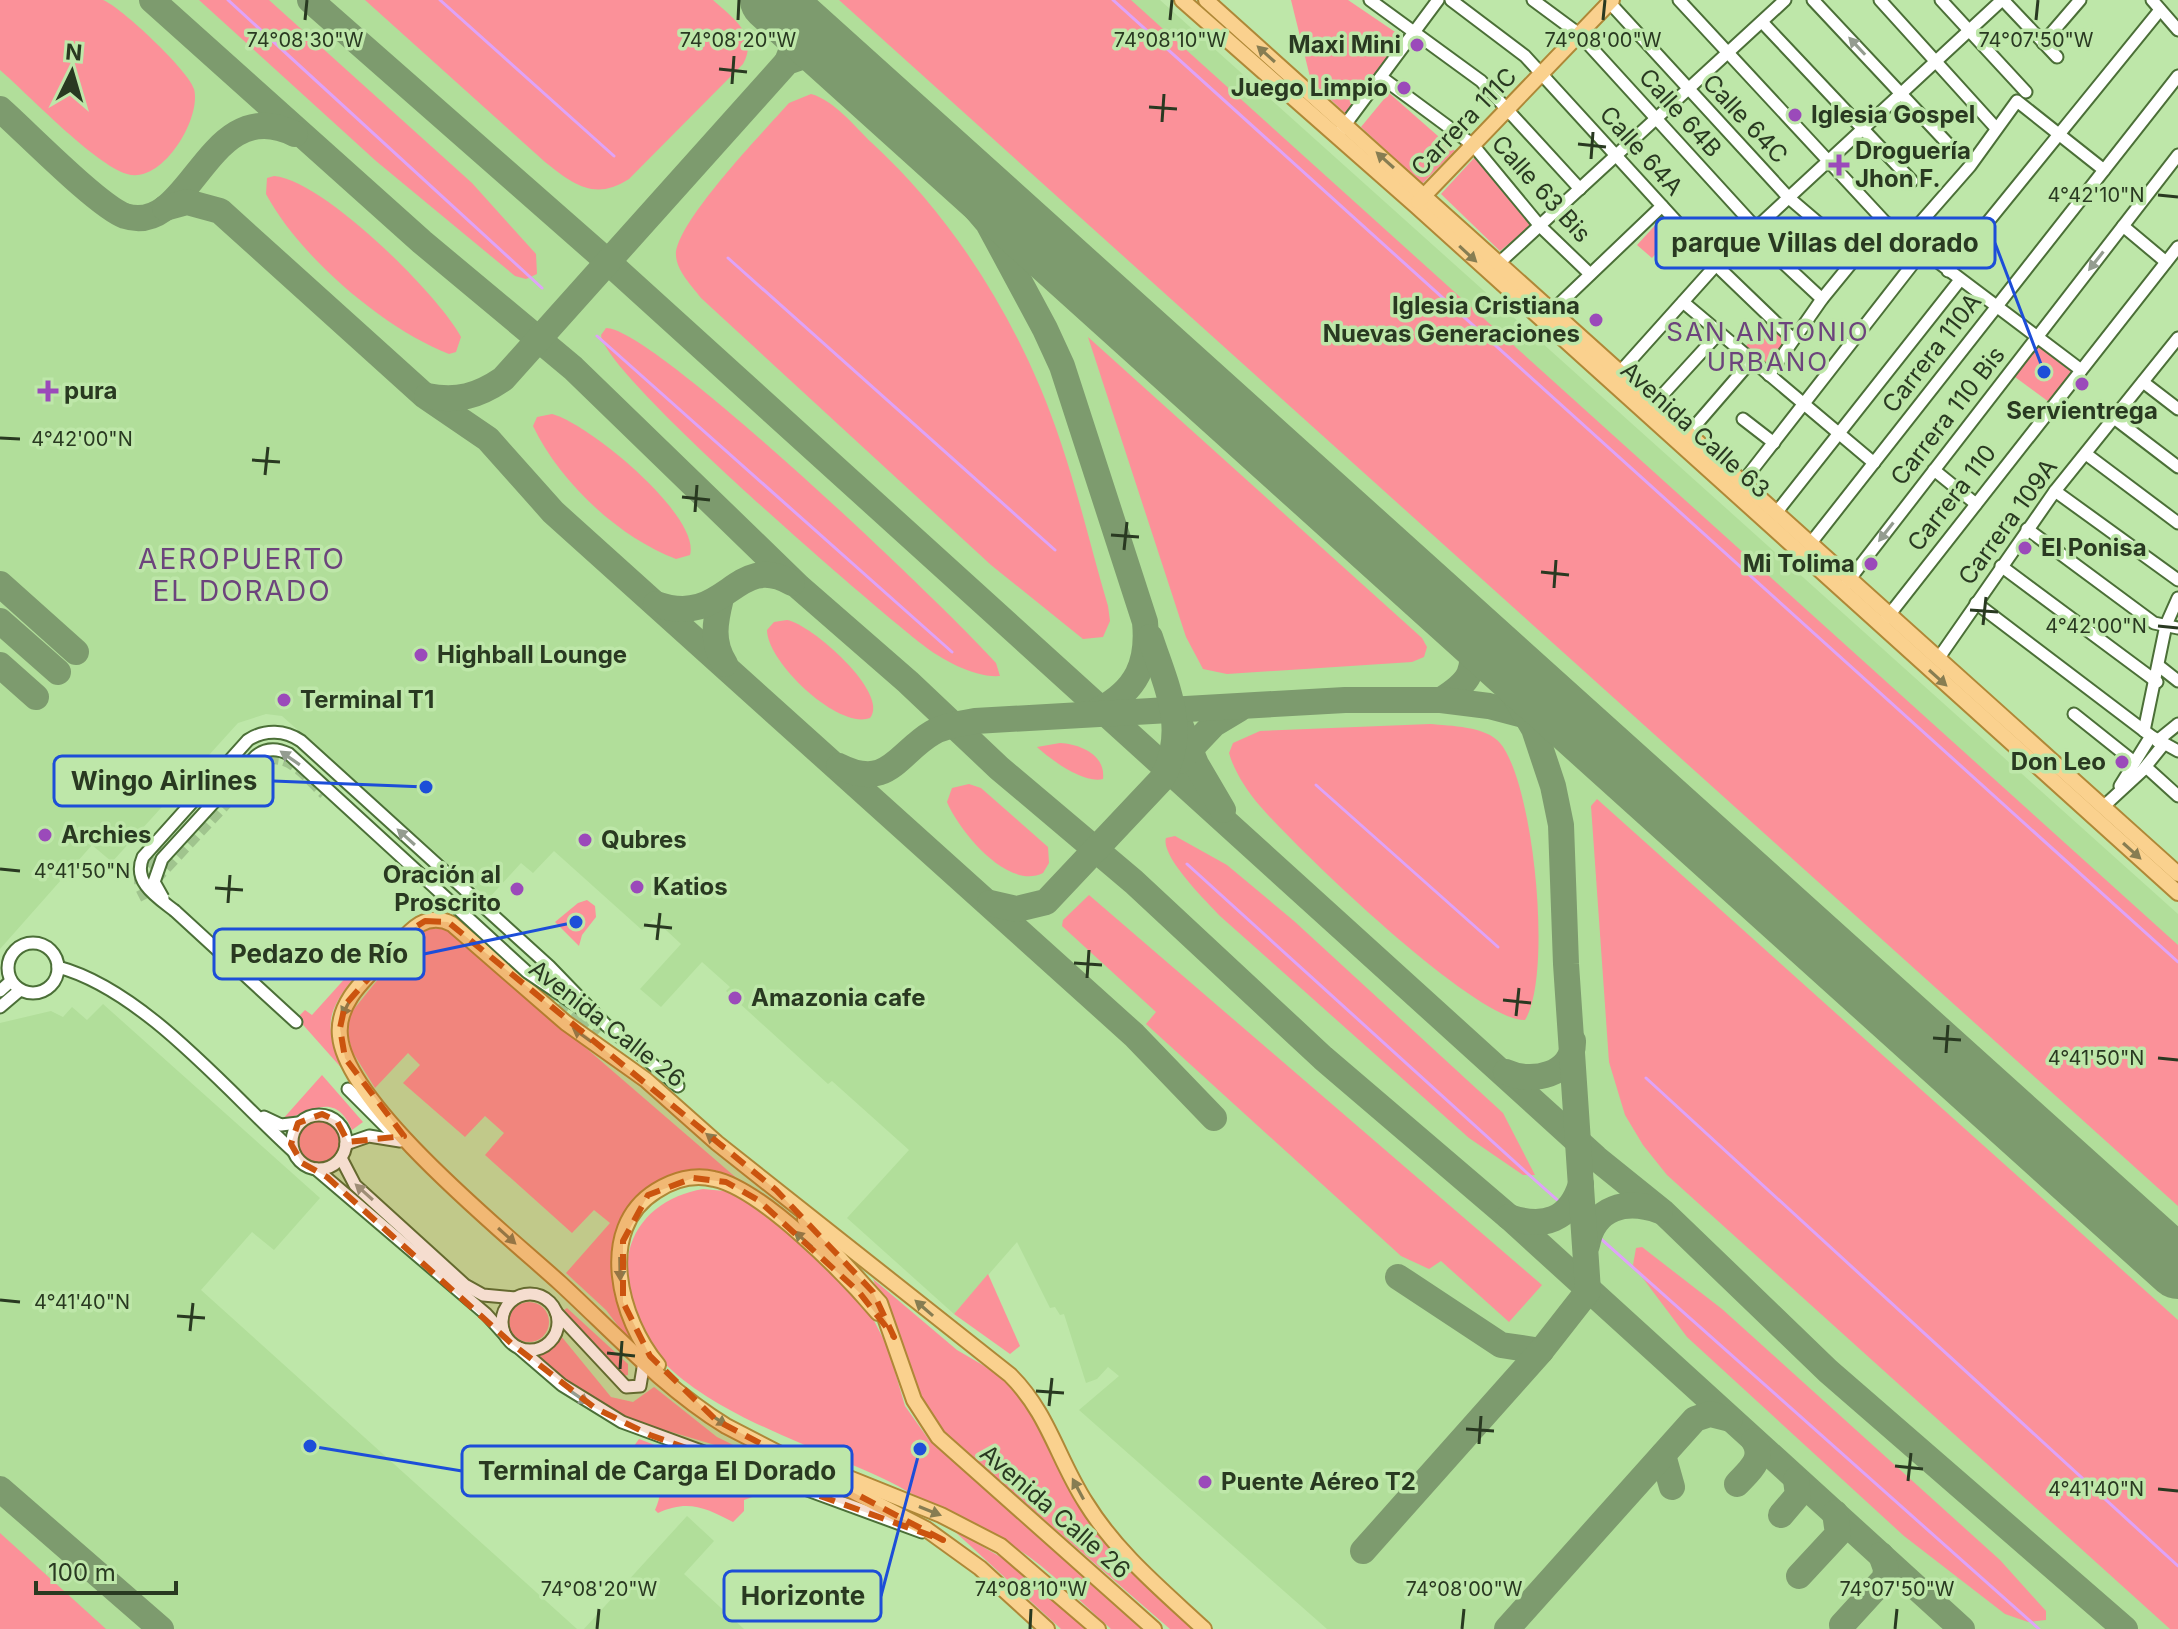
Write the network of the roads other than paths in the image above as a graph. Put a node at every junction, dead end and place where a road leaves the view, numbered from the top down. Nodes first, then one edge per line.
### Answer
1 (1182, 0) edge
2 (1206, 0) edge
3 (1370, 0) edge
4 (1438, 0) edge
5 (1451, 0) edge
6 (1533, 0) edge
7 (1679, 0) edge
8 (1785, 0) edge
9 (1813, 0) edge
10 (1880, 0) edge
11 (1941, 0) edge
12 (2002, 0) edge
13 (2080, 0) edge
14 (2152, 0) edge
15 (1610, 1) edge
16 (2160, 10) junction
17 (1762, 22) junction
18 (1968, 30) junction
19 (2178, 30) edge
20 (1414, 32) junction
21 (1579, 34) junction
22 (2043, 43) junction
23 (1727, 54) junction
24 (2057, 57) dead end
25 (1934, 59) junction
26 (1541, 73) junction
27 (2178, 76) edge
28 (1381, 77) junction
29 (1687, 90) junction
30 (1900, 92) junction
31 (2026, 92) dead end
32 (1508, 108) junction
33 (1655, 120) junction
34 (1995, 127) junction
35 (1341, 130) junction
36 (1863, 130) junction
37 (2059, 134) junction
38 (1473, 145) junction
39 (1949, 145) dead end
40 (2178, 155) edge
41 (1616, 156) junction
42 (1828, 163) junction
43 (2104, 170) junction
44 (1912, 181) dead end
45 (1580, 189) junction
46 (1789, 198) junction
47 (1420, 200) junction
48 (1662, 206) junction
49 (1885, 222) junction
50 (1540, 226) junction
51 (2123, 226) junction
52 (1754, 230) junction
53 (1906, 239) junction
54 (2178, 247) edge
55 (1922, 252) junction
56 (1857, 256) junction
57 (2166, 262) junction
58 (1499, 263) junction
59 (1716, 265) junction
60 (1948, 271) junction
61 (1590, 274) junction
62 (1960, 280) junction
63 (1822, 299) junction
64 (1683, 302) junction
65 (1996, 307) junction
66 (1552, 311) junction
67 (1719, 333) junction
68 (2037, 337) junction
69 (1793, 339) junction
70 (2177, 343) edge
71 (1752, 360) junction
72 (2081, 370) junction
73 (1620, 372) junction
74 (1769, 375) junction
75 (2143, 382) junction
76 (1655, 403) junction
77 (1803, 404) junction
78 (2178, 409) edge
79 (2114, 418) junction
80 (1743, 419) dead end
81 (1839, 433) junction
82 (1688, 434) junction
83 (1774, 443) junction
84 (2086, 454) junction
85 (1874, 463) junction
86 (2178, 467) edge
87 (1934, 470) junction
88 (1742, 483) junction
89 (2055, 491) junction
90 (1976, 504) junction
91 (1776, 513) junction
92 (2178, 523) edge
93 (2027, 529) junction
94 (1810, 544) junction
95 (2001, 566) junction
96 (2178, 580) edge
97 (1845, 585) junction
98 (2178, 598) edge
99 (1976, 603) junction
100 (1885, 620) junction
101 (2172, 626) edge
102 (1938, 659) junction
103 (2159, 666) junction
104 (2178, 681) edge
105 (2157, 682) junction
106 (2074, 714) dead end
107 (2178, 724) edge
108 (2154, 738) junction
109 (2178, 751) edge
110 (2133, 761) junction
111 (2146, 767) junction
112 (2118, 790) junction
113 (2178, 796) edge
114 (2103, 807) junction
115 (2178, 874) edge
116 (2178, 893) edge
117 (175, 911) junction
118 (58, 967) junction
119 (16, 986) junction
120 (0, 991) edge
121 (0, 1007) edge
122 (296, 1022) dead end
123 (606, 1025) junction
124 (678, 1086) dead end
125 (348, 1089) dead end
126 (253, 1110) junction
127 (298, 1123) junction
128 (400, 1141) junction
129 (346, 1144) junction
130 (293, 1151) junction
131 (341, 1158) junction
132 (428, 1166) junction
133 (316, 1169) junction
134 (776, 1190) junction
135 (515, 1298) junction
136 (556, 1311) junction
137 (505, 1335) junction
138 (894, 1337) junction
139 (519, 1348) junction
140 (644, 1362) junction
141 (683, 1394) junction
142 (753, 1440) junction
143 (943, 1540) junction
144 (1047, 1629) edge
145 (1098, 1629) edge
146 (1156, 1629) edge
147 (1204, 1629) edge

1 - 35 main road, Avenida Calle 63
35 -> 2 main road, Avenida Calle 63
3 - 20 street
4 - 20 street
5 - 26 street, Calle 64A
6 - 21 street, Calle 64B
7 - 23 street
8 - 17 street
30 -> 9 street
10 - 25 street
11 - 18 street
12 - 18 street
12 - 22 street
13 - 22 street
14 - 16 street
15 - 21 main road, Carrera 111C
15 - 29 street, Calle 64C
16 - 19 street
16 - 37 street
17 - 23 street
17 - 36 street
18 - 25 street
18 - 31 street
20 - 28 street
20 - 32 street
21 - 26 main road, Carrera 111C
21 - 33 street, Calle 64B
22 - 24 street
23 - 29 street
23 - 42 street
25 - 30 street
25 - 34 street
26 - 32 main road, Carrera 111C
26 - 41 street, Calle 64A
27 - 43 street, Carrera 110A
28 - 35 street
28 - 38 street, Calle 63 Bis
29 - 33 street
29 - 46 street, Calle 64C
30 - 36 street
30 - 39 street
32 - 38 main road, Carrera 111C
32 - 45 street
33 - 41 street
33 - 52 street, Calle 64B
34 - 37 street
34 - 53 street
35 - 47 main road, Avenida Calle 63
36 - 42 street
36 - 44 street
37 - 43 street
37 - 60 street
38 - 47 main road, Carrera 111C
38 - 50 street, Calle 63 Bis
40 - 51 street, Carrera 110 Bis
41 - 45 street
41 - 48 street, Calle 64A
42 - 46 street
42 - 49 street
43 - 65 street, Carrera 110A
45 - 50 street
46 - 52 street
46 - 56 street, Calle 64C
47 - 58 main road, Avenida Calle 63
47 -> 97 main road, Avenida Calle 63
48 - 59 street, Calle 64A
48 - 61 street
49 - 53 street
49 - 56 street
50 - 58 street
50 - 61 street, Calle 63 Bis
51 - 57 street
51 -> 68 street, Carrera 110 Bis
52 - 59 street
52 - 63 street, Calle 64B
53 - 55 street
54 - 57 street, Carrera 110
55 - 60 street
55 - 77 street
56 - 63 street
57 - 72 street, Carrera 110
58 - 66 main road, Avenida Calle 63
59 - 64 street
59 - 69 street, Calle 64A
60 - 62 street
61 - 66 street
62 - 65 street
62 - 81 street
63 - 69 street
64 - 67 street
64 - 73 street
65 - 68 street
65 - 85 street, Carrera 110A
66 - 73 main road, Avenida Calle 63
67 - 71 street
67 - 76 street
68 - 72 street
68 - 87 street, Carrera 110 Bis
69 - 74 street
70 - 75 street, Carrera 109A
71 - 74 street
71 - 82 street
72 - 90 street, Carrera 110
73 - 76 main road, Avenida Calle 63
74 - 77 street
75 - 78 street
75 - 79 street, Carrera 109A
76 - 82 main road, Avenida Calle 63
77 - 81 street
77 - 83 street
79 - 84 street, Carrera 109A
79 - 86 street
80 - 83 street
81 - 85 street
81 - 91 street
82 - 88 main road, Avenida Calle 63
83 - 88 street
84 - 89 street, Carrera 109A
84 - 92 street
85 - 94 street, Carrera 110A
87 - 90 street
87 -> 97 street, Carrera 110 Bis
88 - 91 main road, Avenida Calle 63
89 - 93 street, Carrera 109A
89 - 96 street
90 - 100 street, Carrera 110
91 - 94 main road, Avenida Calle 63
93 - 95 street, Carrera 109A
93 - 101 street
94 - 97 main road, Avenida Calle 63
95 - 99 street, Carrera 109A
95 - 105 street
97 - 100 main road, Avenida Calle 63
98 - 101 street
99 - 102 street, Carrera 109A
99 - 108 street
100 - 102 main road, Avenida Calle 63
100 -> 116 main road, Avenida Calle 63
101 - 103 street
102 - 114 main road, Avenida Calle 63
103 - 104 street
103 - 105 street
105 - 108 street
106 - 110 street
107 - 108 street
108 - 109 street
108 - 110 street
108 - 111 street
110 - 112 street
111 - 112 street
111 - 113 street
112 - 114 street
114 - 115 main road, Avenida Calle 63
117 - 122 street
123 -> 117 street, bridge
123 -> 117 street, bridge
118 - 119 street
118 - 119 street
118 - 126 street
119 - 120 street
119 - 121 street
123 - 124 street
125 - 128 street
126 - 127 street
126 - 130 street
127 - 129 street
127 - 130 street
128 - 129 street
128 - 132 street
129 - 131 street
130 - 133 street
131 - 133 street
135 -> 131 street
134 -> 132 main road, Avenida Calle 26
132 -> 140 main road, Avenida Calle 26
133 - 137 street
134 - 138 main road, Avenida Calle 26
147 -> 134 main road, Avenida Calle 26
135 - 136 street
135 - 137 street
136 - 139 street
136 - 140 street
137 - 139 street
138 -> 141 main road
138 - 146 main road, Avenida Calle 26
139 -> 143 street, Avenida Calle 26
140 - 141 main road, Avenida Calle 26
141 -> 142 main road, Avenida Calle 26
142 - 143 main road, Avenida Calle 26
142 -> 145 main road, Avenida Calle 26
143 - 144 main road, Avenida Calle 26

